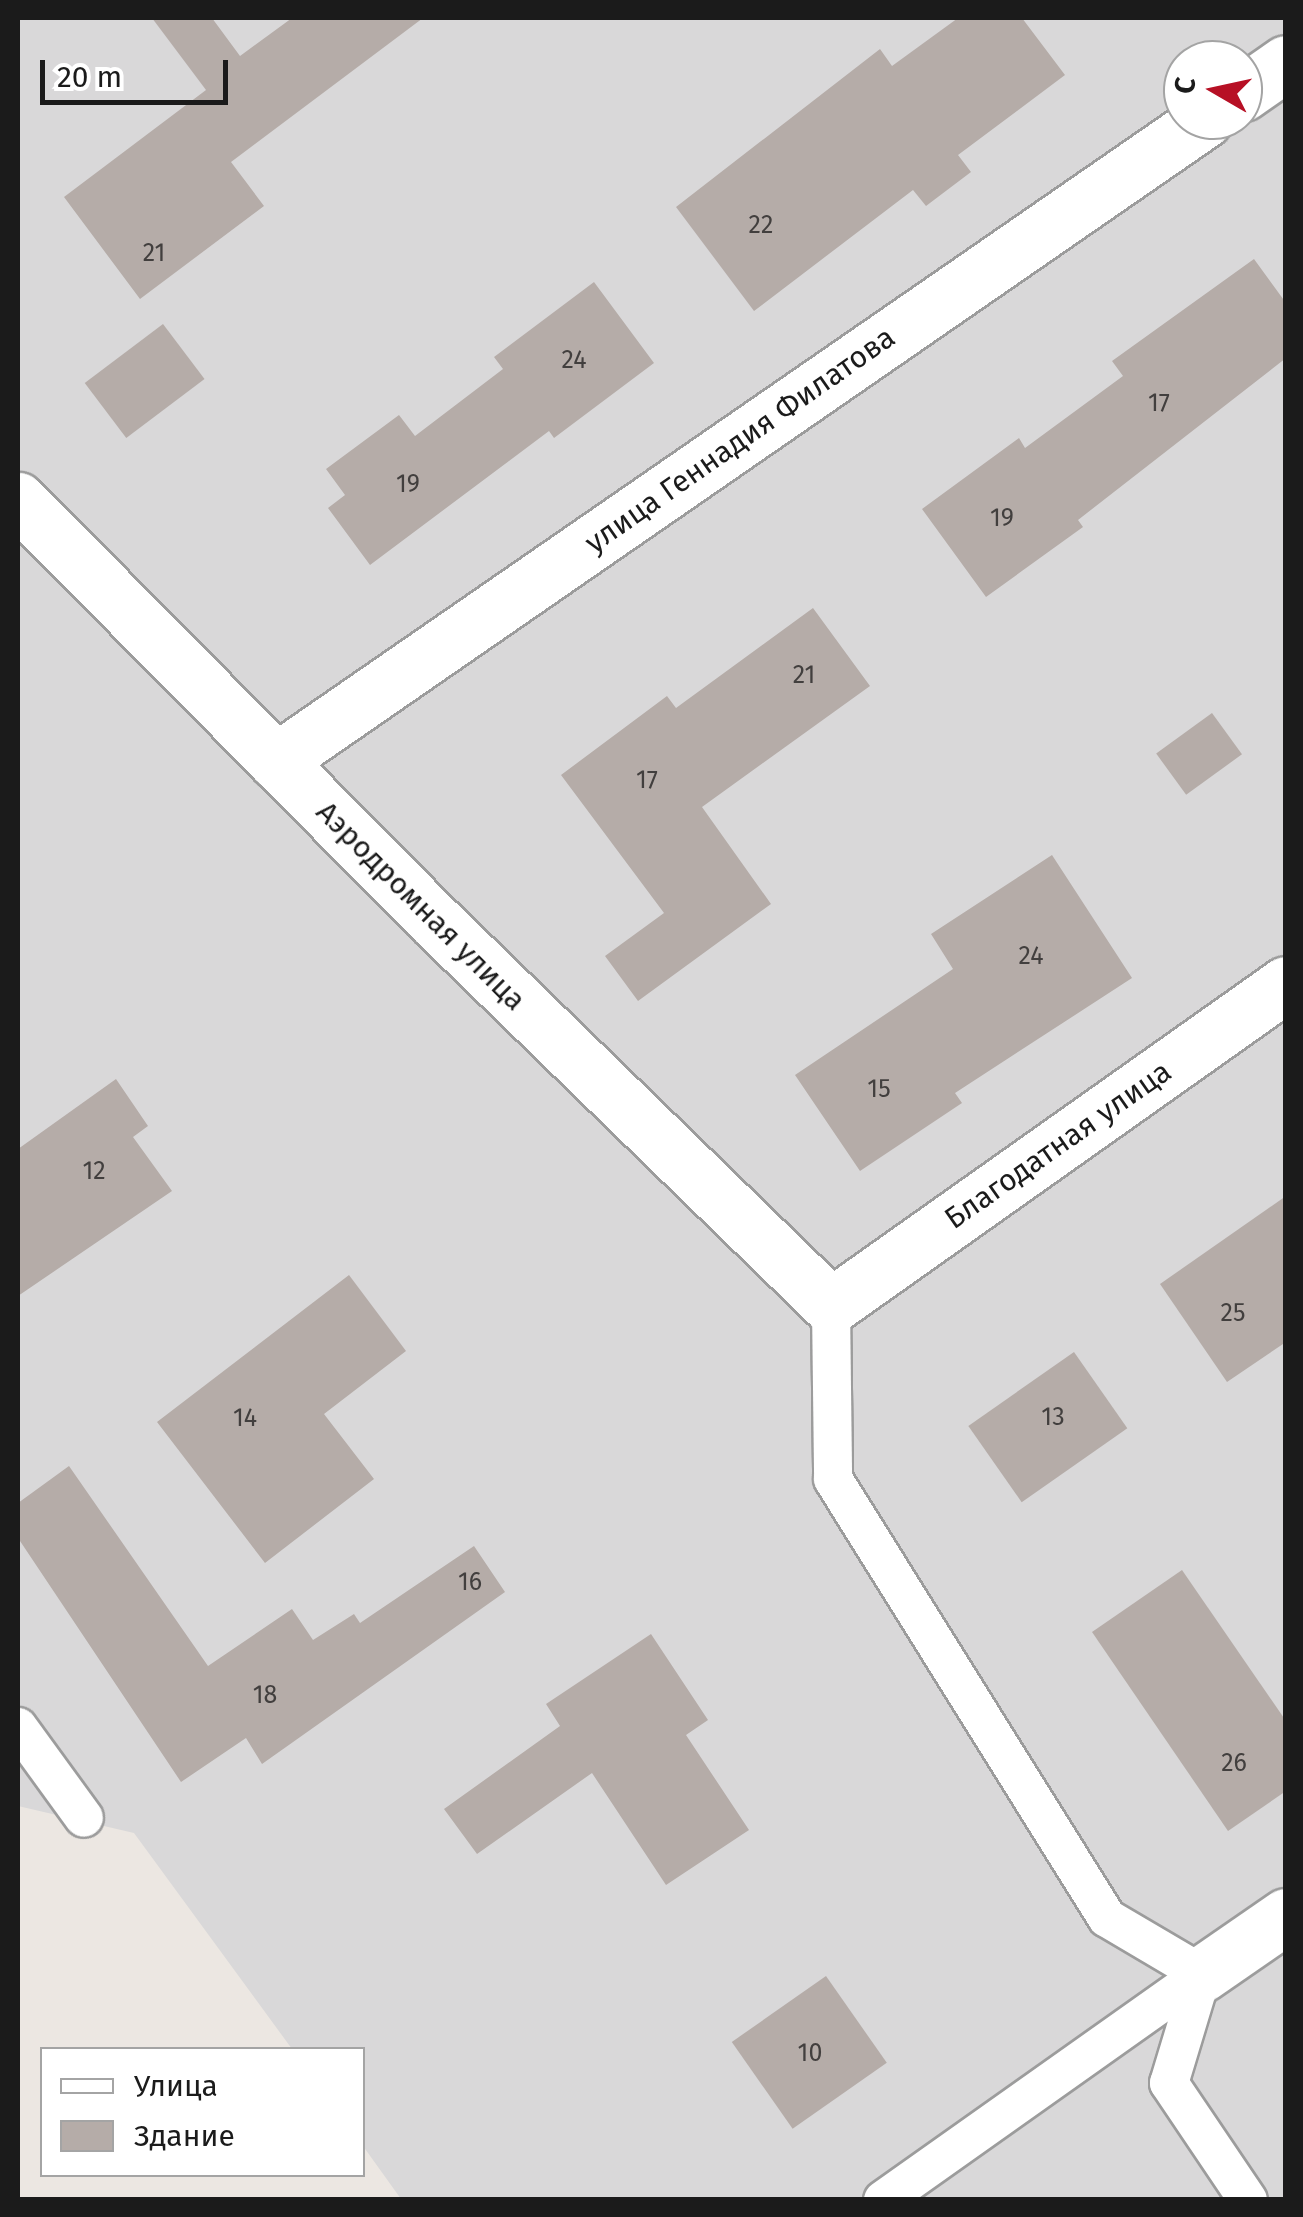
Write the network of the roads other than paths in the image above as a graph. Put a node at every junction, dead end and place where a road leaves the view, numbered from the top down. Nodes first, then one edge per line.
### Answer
1 (1286, 64) edge
2 (1263, 80) edge
3 (1175, 140) edge
4 (19, 504) edge
5 (276, 761) junction
6 (1286, 984) edge
7 (831, 1306) junction
8 (18, 1727) edge
9 (84, 1818) dead end
10 (1286, 1916) edge
11 (1202, 1974) junction
12 (883, 2200) edge
13 (1248, 2200) edge

1 - 2 street
3 - 5 street, улица Геннадия Филатова
4 - 5 street, Аэродромная улица
5 - 7 street, Аэродромная улица
6 - 7 street, Благодатная улица
7 - 11 lane
8 - 9 lane
10 - 11 street
11 - 12 lane
11 - 13 lane

